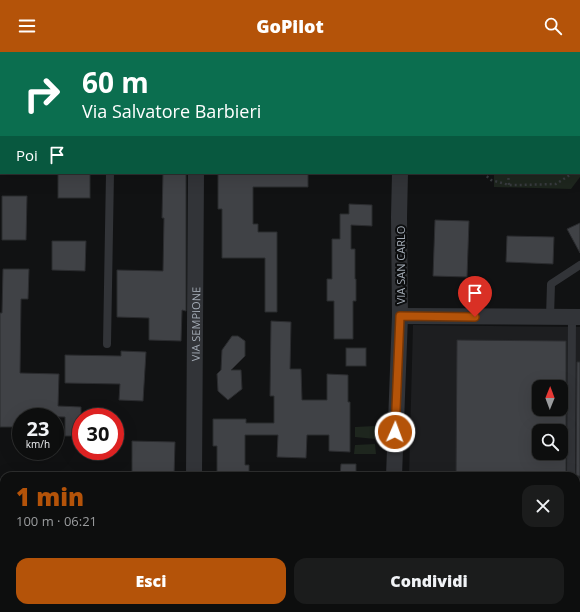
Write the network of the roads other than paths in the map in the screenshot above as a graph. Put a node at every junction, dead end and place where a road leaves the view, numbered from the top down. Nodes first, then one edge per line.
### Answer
1 (110, 174) edge
2 (196, 174) edge
3 (400, 174) edge
4 (580, 265) edge
5 (400, 316) junction
6 (550, 317) junction
7 (576, 317) edge
8 (107, 344) dead end
9 (194, 472) edge
10 (394, 472) edge
11 (571, 472) edge

1 - 8 lane
2 - 9 street, VIA SEMPIONE
3 - 5 street, VIA SAN CARLO
4 - 6 lane
5 - 6 street
5 - 10 street, VIA SAN CARLO
6 - 7 street
7 - 11 lane

